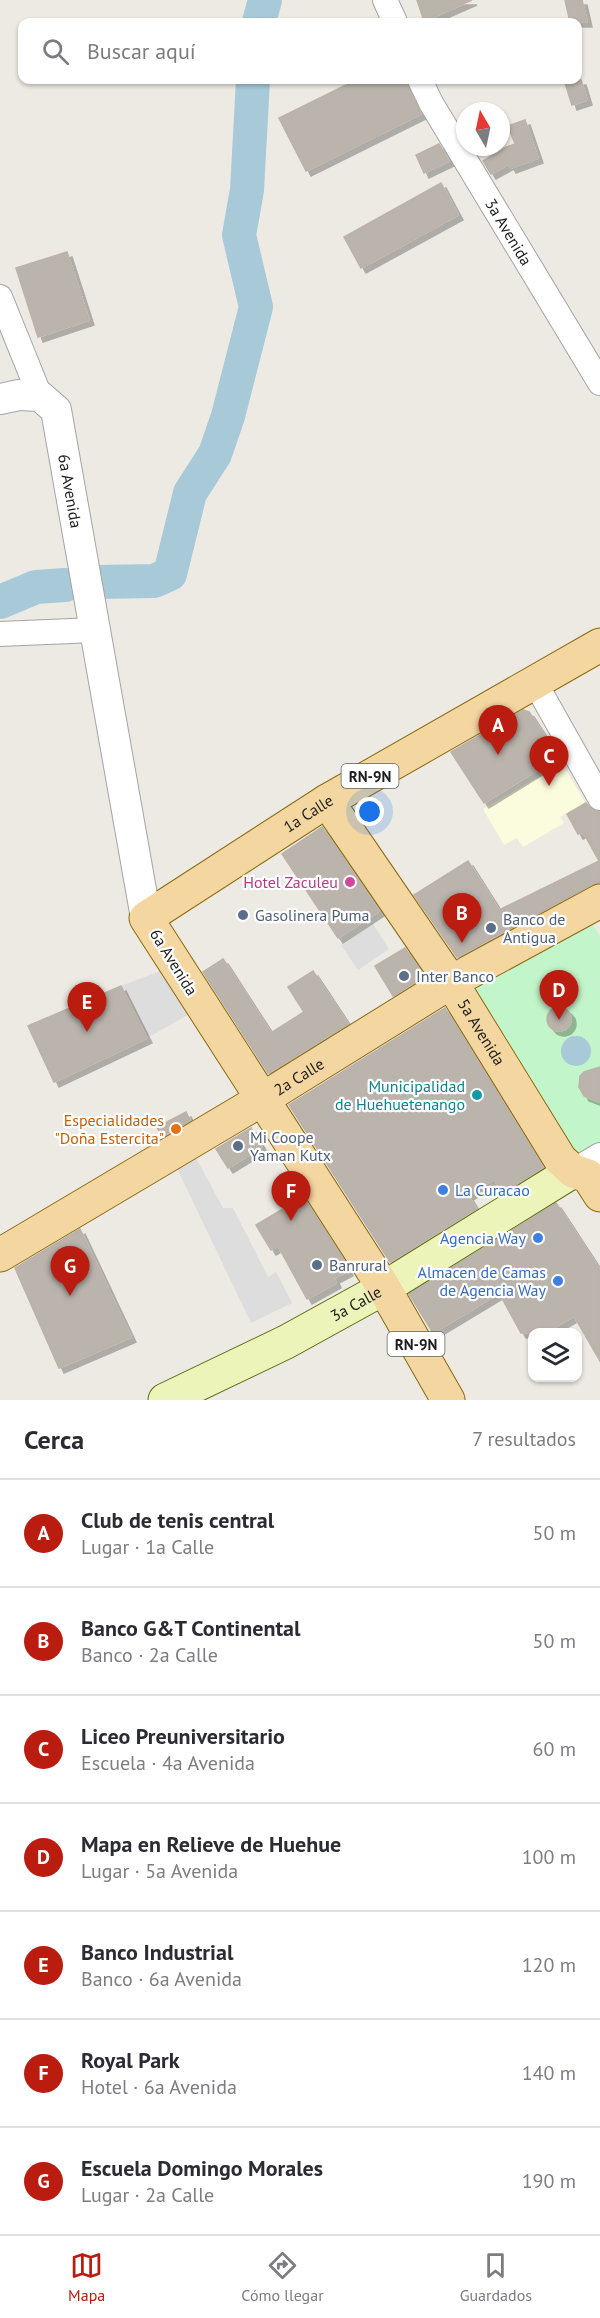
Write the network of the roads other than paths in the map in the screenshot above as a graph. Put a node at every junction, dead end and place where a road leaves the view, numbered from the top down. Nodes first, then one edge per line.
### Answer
1 (385, 0) edge
2 (393, 18) edge
3 (422, 84) edge
4 (0, 297) edge
5 (600, 383) edge
6 (40, 396) junction
7 (0, 399) edge
8 (95, 630) junction
9 (0, 634) edge
10 (600, 645) edge
11 (534, 681) junction
12 (600, 798) edge
13 (327, 801) junction
14 (600, 901) edge
15 (146, 918) junction
16 (451, 982) junction
17 (261, 1100) junction
18 (586, 1163) edge
19 (600, 1195) edge
20 (0, 1255) edge
21 (384, 1288) junction
22 (165, 1400) edge
23 (448, 1400) edge

1 - 2 street
3 - 5 street, 3a Avenida
4 - 6 street
6 - 7 street
6 - 8 street, 6a Avenida
8 - 9 street
8 - 15 street, 6a Avenida
10 - 11 main road, 1a Calle / RN-9N
11 - 12 street
11 - 13 main road, 1a Calle / RN-9N
13 - 15 main road, 1a Calle / RN-9N
13 - 16 main road, 5a Avenida
14 - 16 main road, 2a Calle
15 - 17 main road, 6a Avenida / RN-9N
16 - 17 main road, 2a Calle
16 - 18 main road, 5a Avenida
17 - 20 main road, 2a Calle
17 - 21 main road, 6a Avenida / RN-9N
18 - 19 main road, 5a Avenida
18 - 21 main road, 3a Calle
21 - 22 main road, 3a Calle
21 - 23 main road, 6a Avenida / RN-9N

